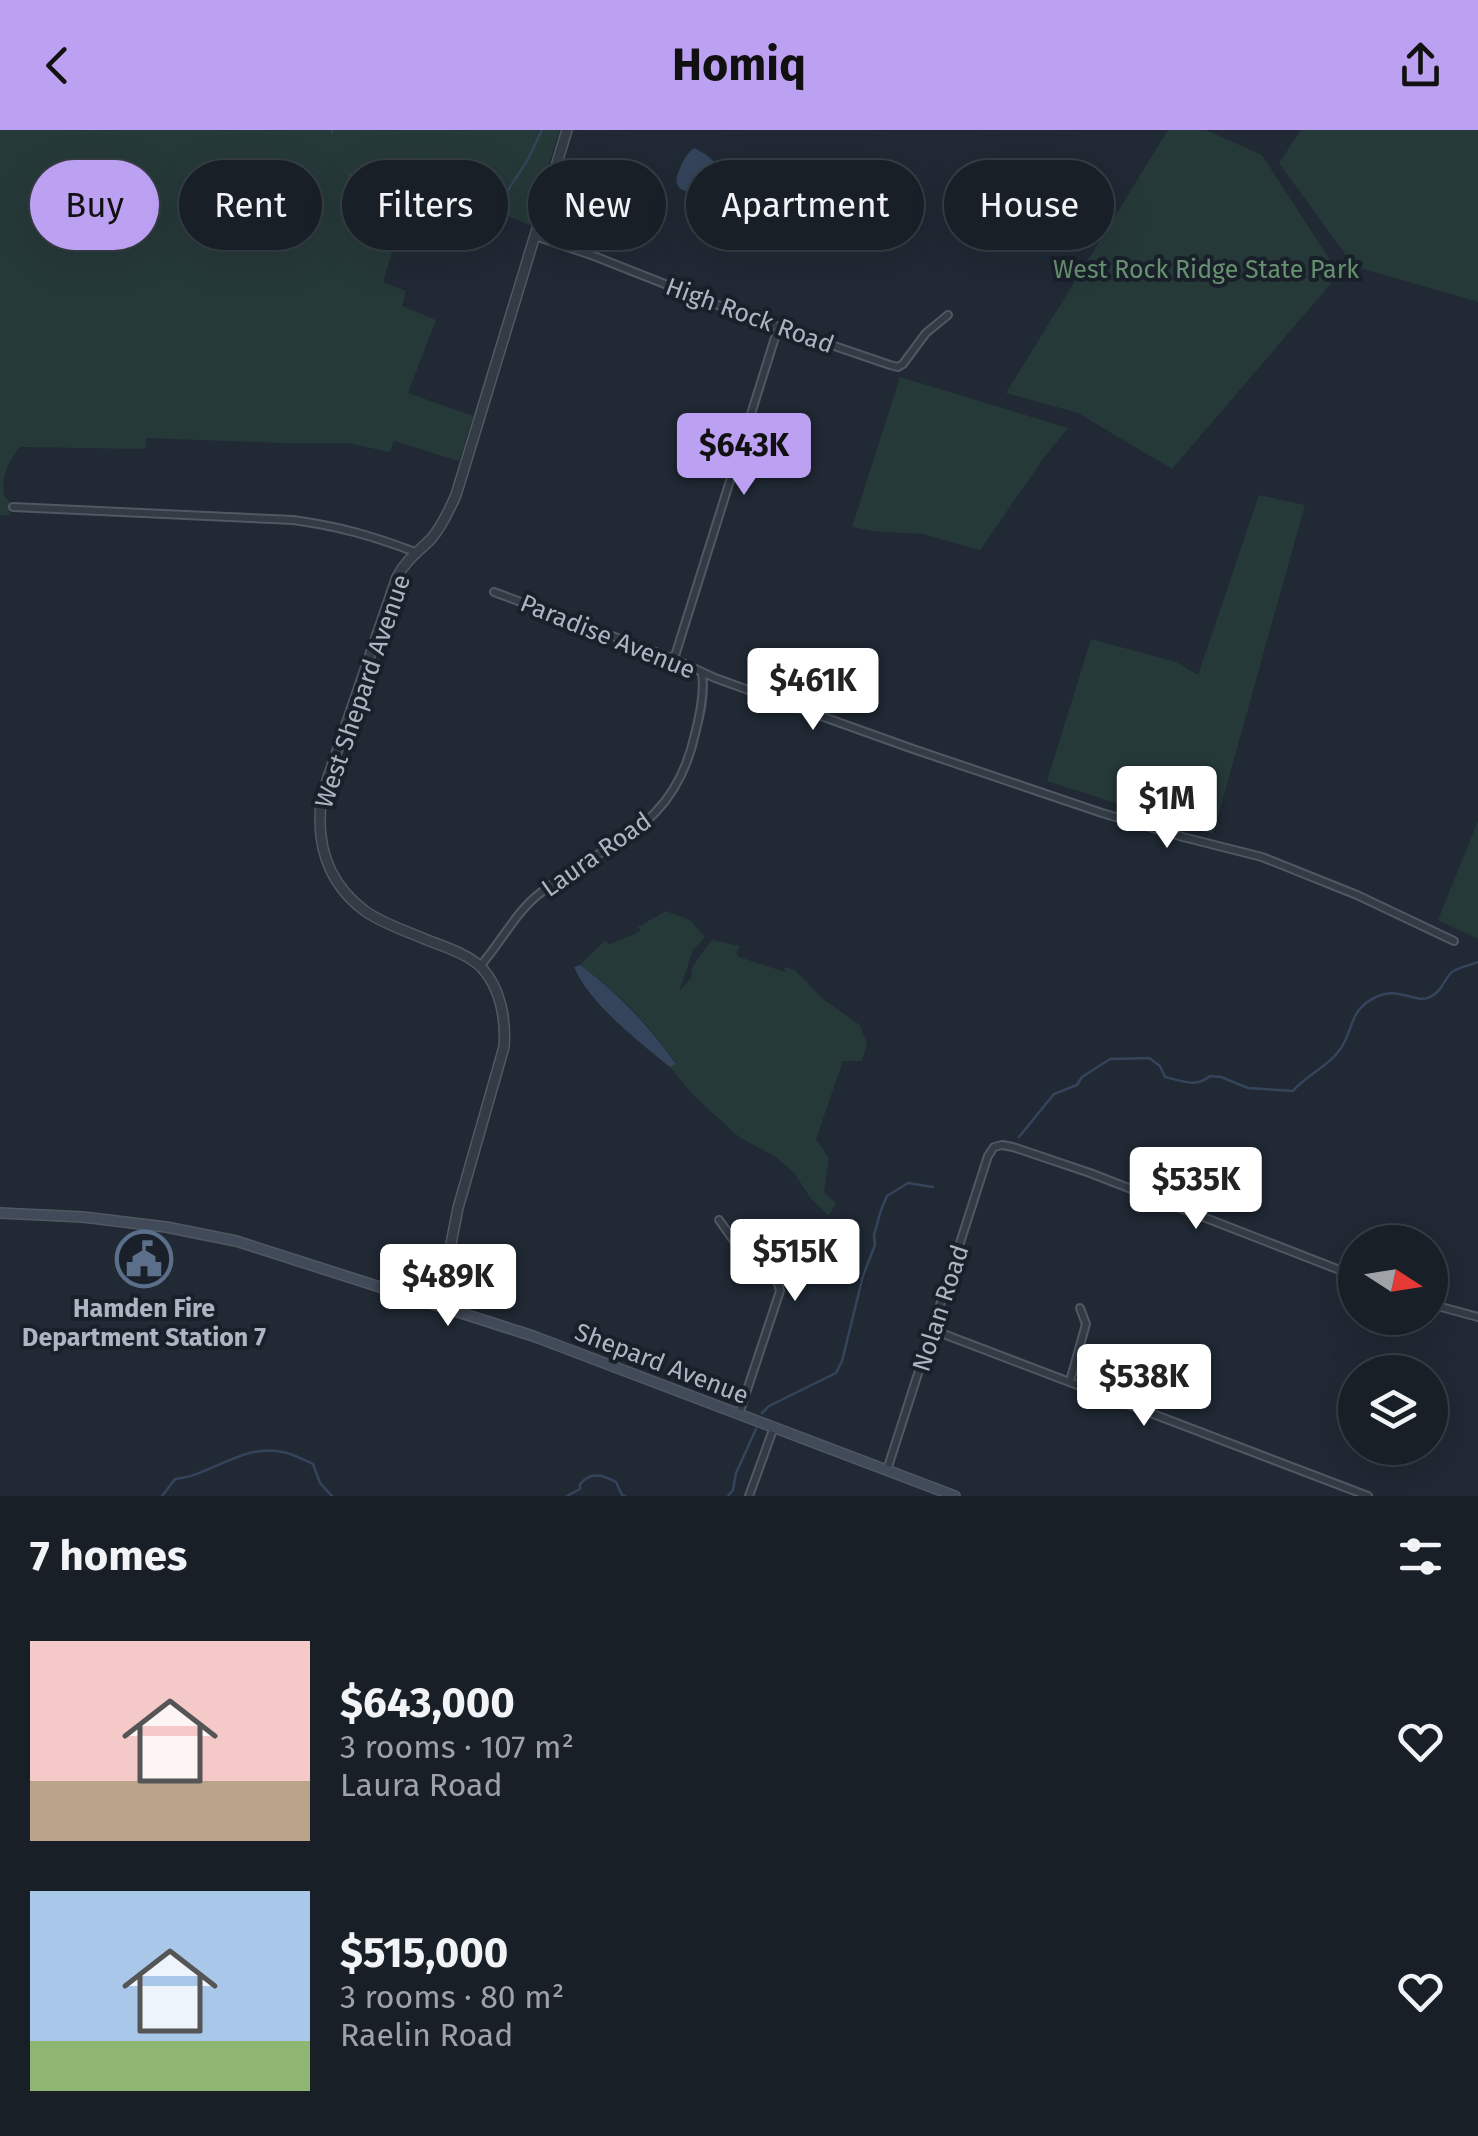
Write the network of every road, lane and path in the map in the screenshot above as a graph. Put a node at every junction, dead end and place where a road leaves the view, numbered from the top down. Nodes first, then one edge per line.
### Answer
1 (567, 130) edge
2 (558, 160) edge
3 (531, 250) edge
4 (576, 250) edge
5 (948, 316) dead end
6 (778, 328) junction
7 (13, 507) dead end
8 (415, 552) junction
9 (494, 592) dead end
10 (674, 659) junction
11 (702, 673) junction
12 (1454, 941) dead end
13 (480, 966) junction
14 (0, 1213) edge
15 (720, 1220) dead end
16 (1338, 1269) edge
17 (438, 1306) junction
18 (1080, 1308) dead end
19 (1448, 1309) edge
20 (1478, 1317) edge
21 (933, 1330) junction
22 (1070, 1380) junction
23 (739, 1414) junction
24 (774, 1427) junction
25 (887, 1470) junction
26 (748, 1496) edge
27 (955, 1496) edge
28 (1368, 1496) edge

1 - 2 street, West Shepard Avenue
3 - 8 street, West Shepard Avenue
4 - 6 street, High Rock Road
5 - 6 street, High Rock Road
6 - 10 street
7 - 8 street
8 - 13 street, West Shepard Avenue
9 - 10 street, Paradise Avenue
10 - 11 street, Paradise Avenue
11 - 12 street, Paradise Avenue
11 - 13 street, Laura Road
13 - 17 street
14 - 17 main road, Shepard Avenue
15 - 23 street
16 - 21 street, Nolan Road
17 - 23 main road, Shepard Avenue
18 - 22 street
19 - 20 street
21 - 22 street
21 - 25 street, Nolan Road
22 - 28 street
23 - 24 main road, Shepard Avenue
24 - 25 main road, Shepard Avenue
24 - 26 street
25 - 27 main road, Shepard Avenue

